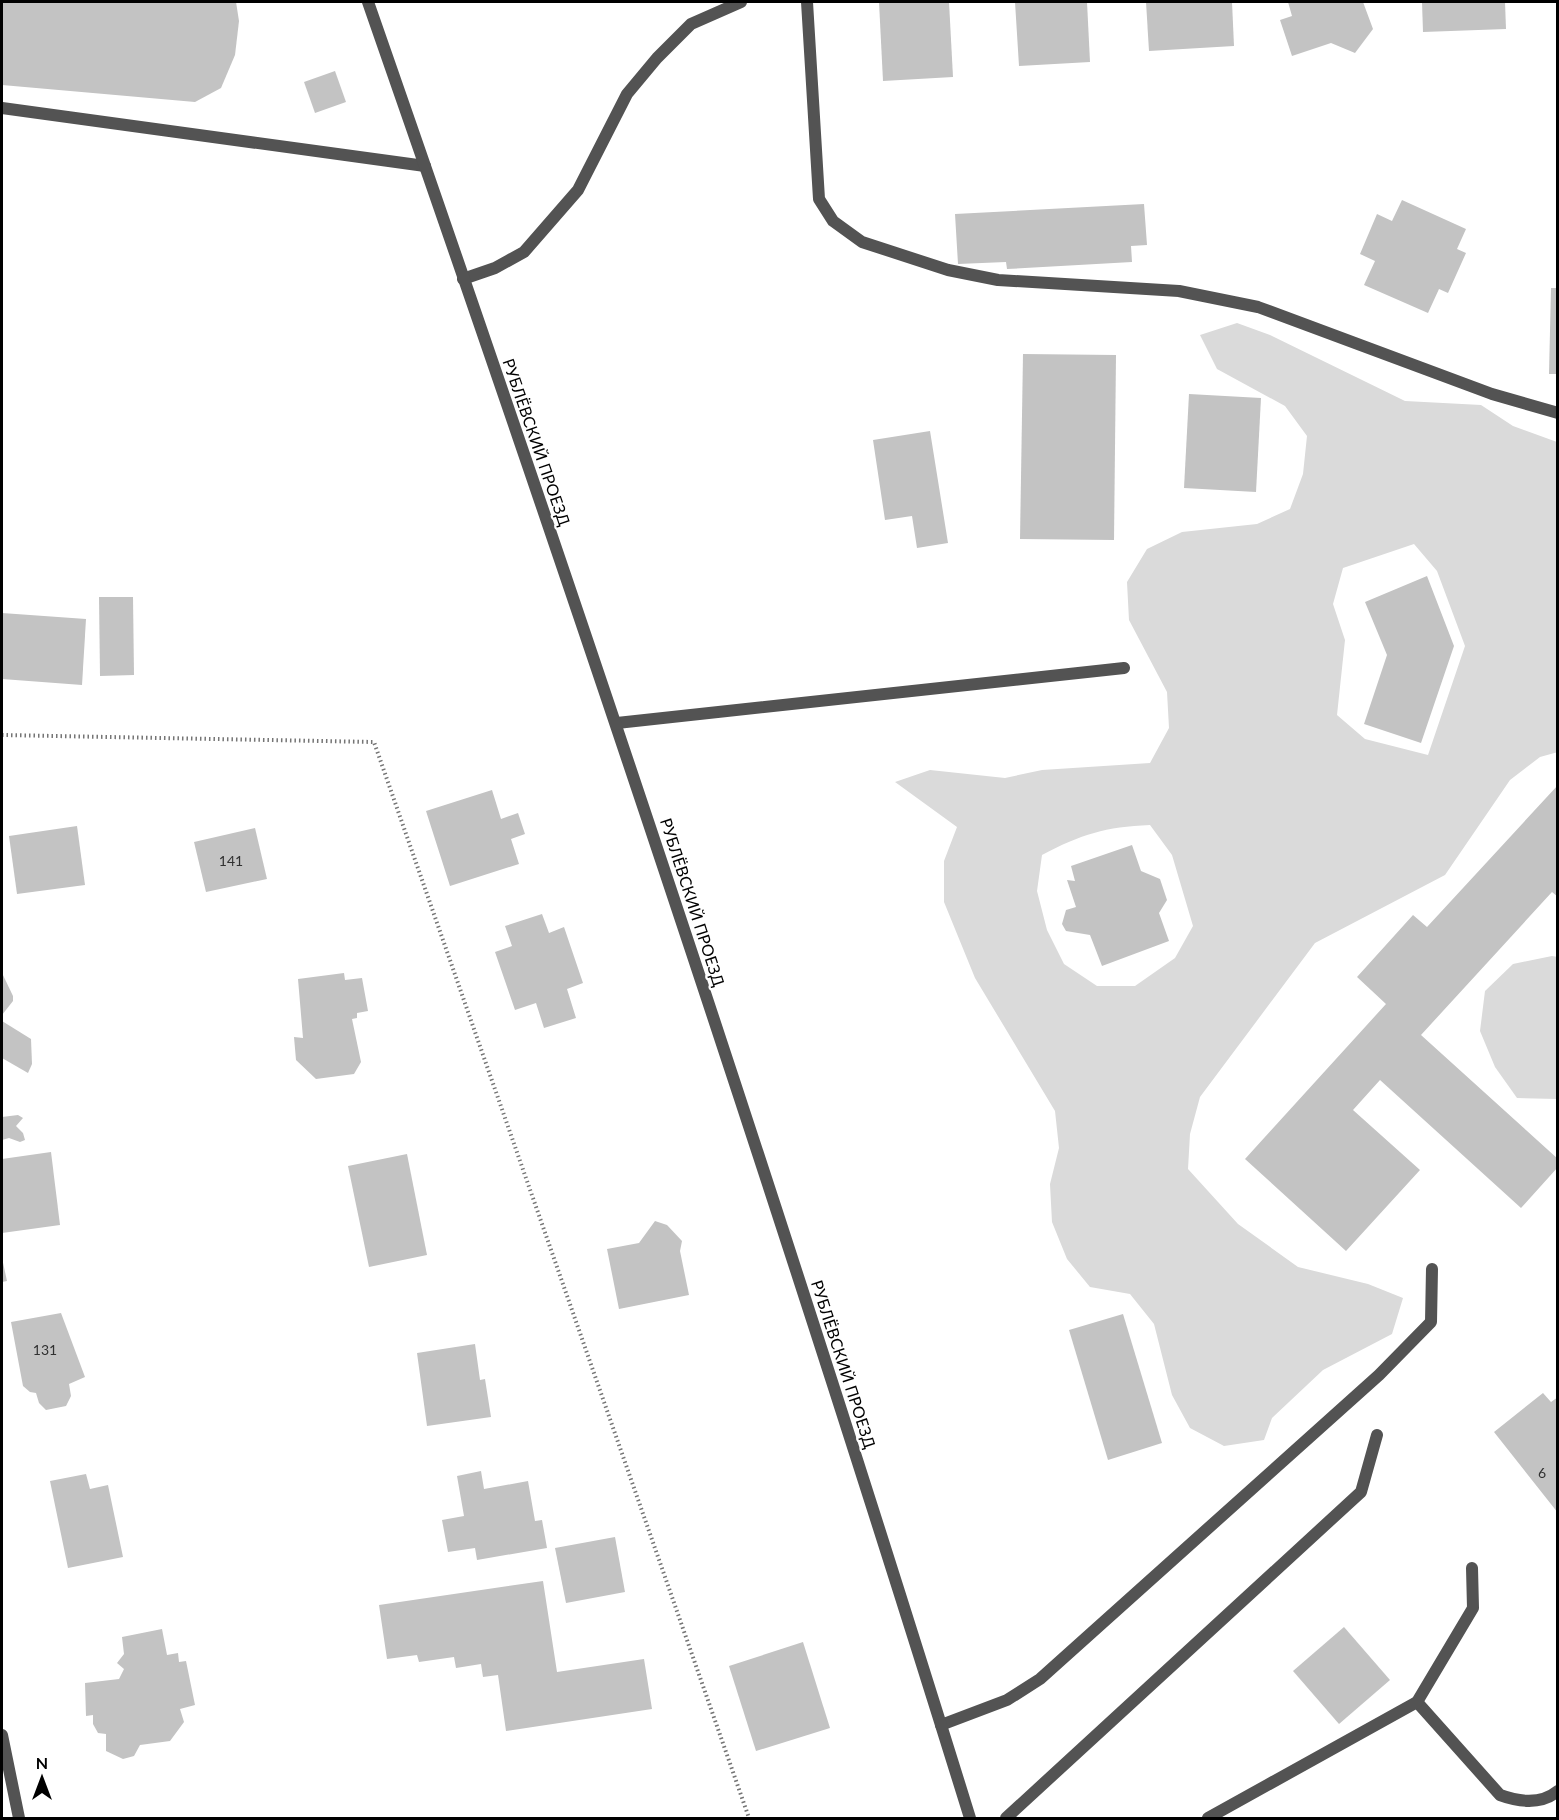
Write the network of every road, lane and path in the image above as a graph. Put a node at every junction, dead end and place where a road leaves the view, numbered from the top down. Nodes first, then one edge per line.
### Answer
1 (368, 2) edge
2 (741, 2) edge
3 (807, 2) edge
4 (2, 108) edge
5 (425, 166) junction
6 (463, 279) junction
7 (1557, 413) edge
8 (1124, 668) dead end
9 (617, 723) junction
10 (2, 735) edge
11 (1432, 1269) dead end
12 (1377, 1435) dead end
13 (1473, 1568) dead end
14 (1417, 1702) junction
15 (941, 1725) junction
16 (2, 1735) edge
17 (1557, 1791) edge
18 (19, 1818) edge
19 (748, 1818) edge
20 (970, 1818) edge
21 (1006, 1818) edge
22 (1208, 1818) edge

1 - 5 street, РУБЛЁВСКИЙ ПРОЕЗД
2 - 6 street
3 - 7 street
4 - 5 street
5 - 6 street, РУБЛЁВСКИЙ ПРОЕЗД
6 - 9 street, РУБЛЁВСКИЙ ПРОЕЗД
8 - 9 street
9 - 15 street, РУБЛЁВСКИЙ ПРОЕЗД
10 - 19 path
11 - 15 street
12 - 21 street
13 - 14 street
14 - 17 street
14 - 22 street
15 - 20 street, РУБЛЁВСКИЙ ПРОЕЗД
16 - 18 street

